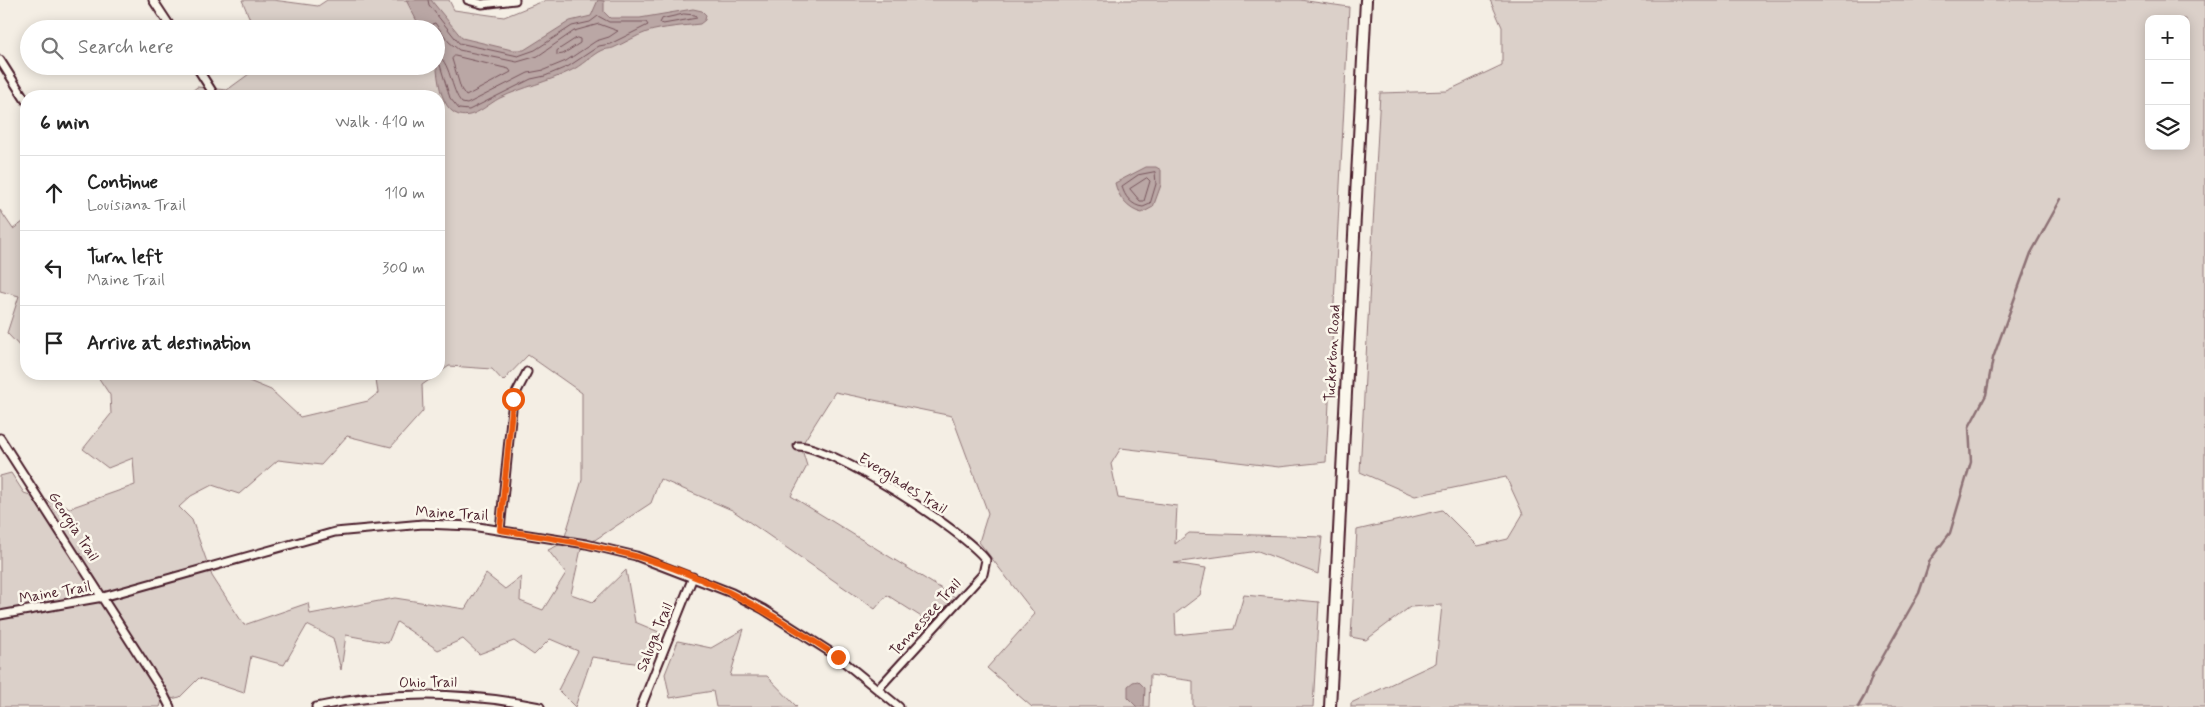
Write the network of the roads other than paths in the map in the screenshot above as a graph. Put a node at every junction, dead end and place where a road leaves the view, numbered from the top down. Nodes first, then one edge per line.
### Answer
1 (154, 0) edge
2 (468, 0) edge
3 (515, 0) edge
4 (1366, 0) edge
5 (166, 20) edge
6 (0, 60) edge
7 (202, 75) edge
8 (211, 90) edge
9 (20, 92) edge
10 (527, 372) dead end
11 (0, 438) edge
12 (798, 446) dead end
13 (500, 530) junction
14 (986, 560) joint
15 (693, 577) junction
16 (103, 597) junction
17 (0, 615) edge
18 (878, 689) junction
19 (170, 707) edge
20 (316, 707) edge
21 (540, 707) edge
22 (641, 707) edge
23 (899, 707) edge
24 (1330, 707) edge

1 - 5 street
2 - 3 street
4 - 24 main road, Tuckerton Road
6 - 9 street
7 - 8 street
10 - 13 street
11 - 16 street, Georgia Trail
12 - 14 street, Everglades Trail
13 - 15 street, Maine Trail
13 - 16 street, Maine Trail
14 - 18 street, Tennessee Trail
15 - 18 street, Maine Trail
15 - 22 street, Saluga Trail
16 - 17 street, Maine Trail
16 - 19 street, Georgia Trail
18 - 23 street, Maine Trail
20 - 21 street, Ohio Trail

